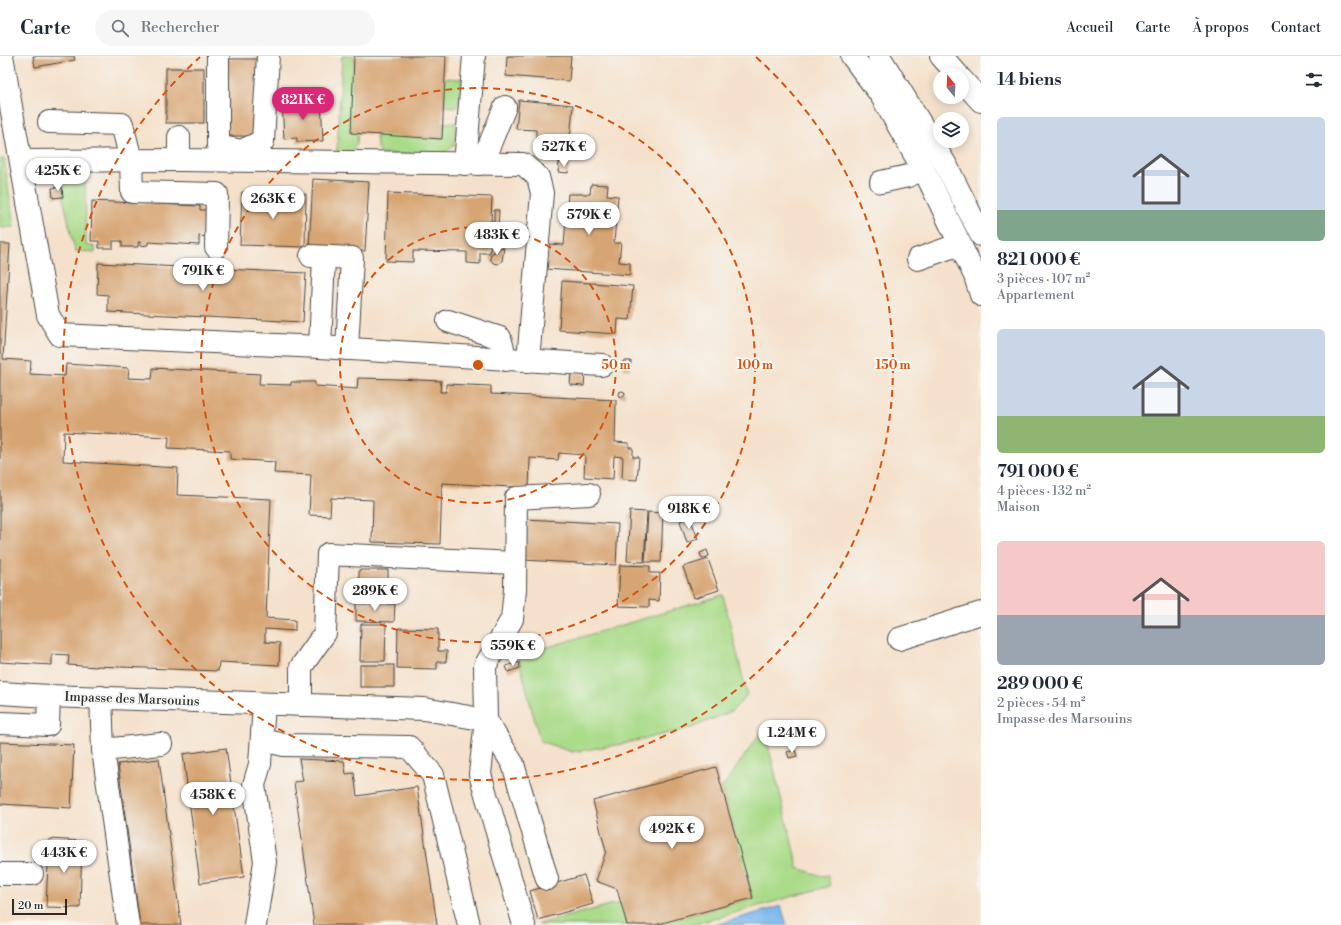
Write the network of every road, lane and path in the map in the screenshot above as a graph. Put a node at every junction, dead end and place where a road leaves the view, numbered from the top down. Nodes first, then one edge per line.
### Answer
1 (2, 56) edge
2 (218, 56) edge
3 (268, 56) edge
4 (474, 56) edge
5 (852, 56) edge
6 (879, 56) edge
7 (941, 56) edge
8 (952, 68) edge
9 (969, 88) edge
10 (981, 101) edge
11 (505, 107) dead end
12 (49, 122) dead end
13 (179, 137) dead end
14 (241, 156) junction
15 (21, 160) junction
16 (131, 160) junction
17 (179, 160) junction
18 (472, 164) junction
19 (923, 169) junction
20 (881, 182) dead end
21 (981, 235) edge
22 (960, 244) junction
23 (216, 248) dead end
24 (918, 259) dead end
25 (981, 295) edge
26 (448, 321) dead end
27 (320, 347) junction
28 (347, 349) junction
29 (506, 360) junction
30 (528, 361) junction
31 (602, 365) dead end
32 (589, 494) dead end
33 (515, 563) junction
34 (981, 613) edge
35 (899, 639) dead end
36 (0, 693) edge
37 (49, 696) junction
38 (101, 698) junction
39 (264, 704) junction
40 (301, 705) junction
41 (486, 720) junction
42 (0, 723) edge
43 (262, 740) junction
44 (161, 744) dead end
45 (103, 750) junction
46 (0, 874) edge
47 (32, 874) dead end
48 (547, 879) dead end
49 (128, 925) edge
50 (255, 925) edge
51 (469, 925) edge
52 (524, 925) edge

1 - 15 street
2 - 14 street
3 - 14 street
4 - 18 street
5 - 19 street
6 - 21 street
7 - 8 street
9 - 10 street
11 - 18 street
12 - 16 street
13 - 17 street
14 - 17 street
14 - 18 street
15 - 16 street
15 - 27 street
16 - 17 street
16 - 23 street
18 - 30 street
19 - 20 street
19 - 22 street
22 - 24 street
22 - 25 street
26 - 29 street
27 - 28 street
27 - 28 street
28 - 29 street
29 - 30 street
30 - 31 street
32 - 33 street
33 - 40 street
33 - 41 street
34 - 35 street
36 - 37 street, Impasse des Marsouins
37 - 38 street, Impasse des Marsouins
37 - 42 street
38 - 39 street, Impasse des Marsouins
38 - 45 street
39 - 40 street, Impasse des Marsouins
39 - 43 street
40 - 41 street, Impasse des Marsouins
41 - 48 street
41 - 52 street
43 - 50 street
43 - 51 street
44 - 45 street
45 - 49 street
46 - 47 street

